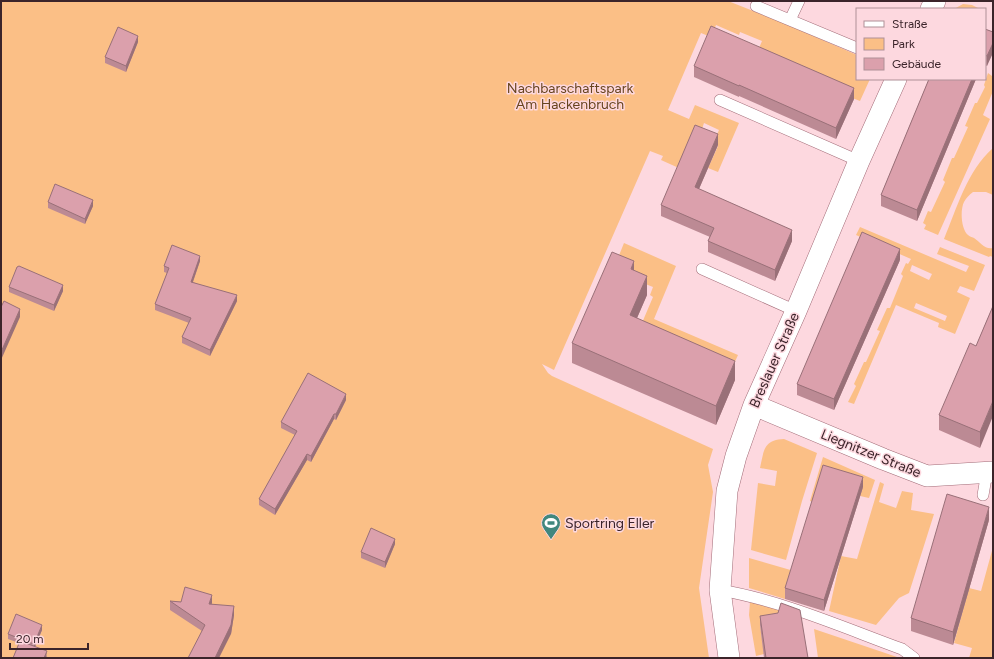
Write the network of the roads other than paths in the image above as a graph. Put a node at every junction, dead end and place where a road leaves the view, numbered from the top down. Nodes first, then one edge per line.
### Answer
1 (799, 1) edge
2 (756, 6) dead end
3 (790, 20) junction
4 (856, 48) edge
5 (896, 80) edge
6 (720, 100) dead end
7 (859, 161) junction
8 (702, 269) dead end
9 (796, 311) junction
10 (754, 405) junction
11 (990, 472) edge
12 (983, 495) dead end
13 (720, 590) junction
14 (729, 658) edge
15 (914, 658) edge

1 - 3 lane
2 - 3 lane
3 - 4 lane
5 - 7 street, Breslauer Straße
6 - 7 lane
7 - 9 street, Breslauer Straße
8 - 9 lane
9 - 10 street, Breslauer Straße
10 - 11 street, Liegnitzer Straße
10 - 13 street, Breslauer Straße
11 - 12 lane
13 - 14 street, Breslauer Straße
13 - 15 lane

